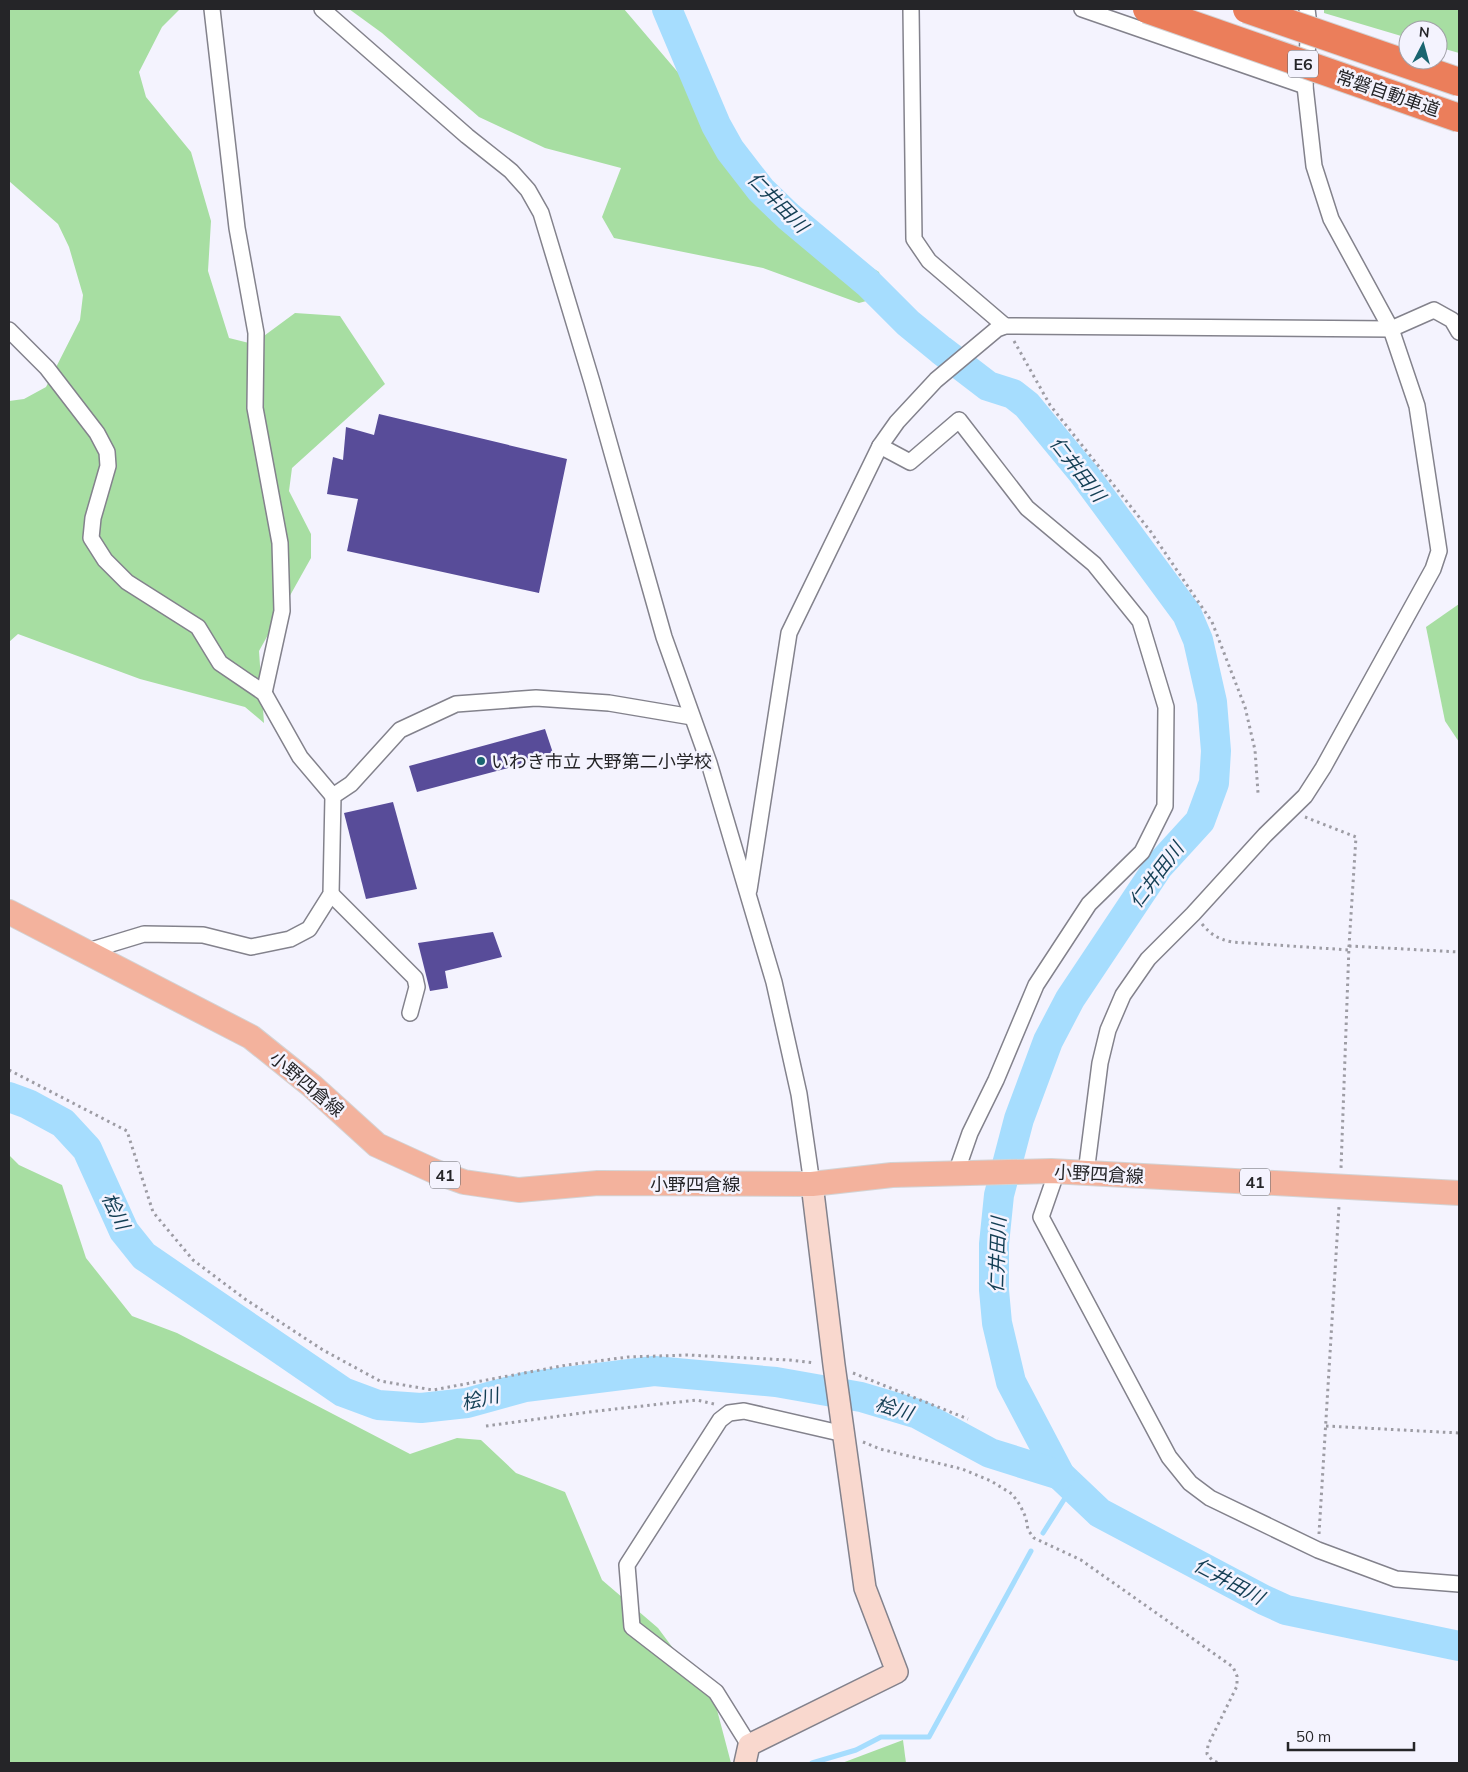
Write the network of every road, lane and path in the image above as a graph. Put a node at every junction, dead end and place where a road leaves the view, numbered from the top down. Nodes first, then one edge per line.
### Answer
1 (212, 9) edge
2 (322, 9) edge
3 (911, 9) edge
4 (1082, 9) edge
5 (1147, 9) edge
6 (1246, 9) edge
7 (1307, 9) edge
8 (1459, 82) edge
9 (1304, 86) junction
10 (1459, 118) edge
11 (1001, 327) junction
12 (1391, 329) junction
13 (9, 330) edge
14 (1459, 332) edge
15 (880, 446) junction
16 (264, 693) junction
17 (692, 717) junction
18 (1258, 793) dead end
19 (334, 796) junction
20 (1290, 811) junction
21 (331, 894) junction
22 (748, 895) junction
23 (9, 912) edge
24 (1193, 914) junction
25 (1349, 948) junction
26 (88, 951) junction
27 (1459, 952) edge
28 (410, 1013) dead end
29 (9, 1070) edge
30 (1054, 1171) junction
31 (1086, 1173) junction
32 (956, 1174) junction
33 (812, 1184) junction
34 (1340, 1186) junction
35 (1459, 1192) edge
36 (834, 1365) junction
37 (744, 1411) junction
38 (968, 1419) dead end
39 (486, 1426) dead end
40 (1326, 1426) junction
41 (1459, 1433) edge
42 (844, 1434) junction
43 (1318, 1550) junction
44 (1459, 1584) edge
45 (747, 1754) edge
46 (1219, 1763) edge

1 - 16 street
2 - 17 street
3 - 11 street
4 - 9 street
5 - 10 highway, 常磐自動車道 / E6, bridge
6 - 8 highway, 常磐自動車道 / E6, bridge
7 - 9 street
9 - 12 street
11 - 12 street
11 - 15 street
11 - 18 path
12 - 14 street
12 - 20 street
13 - 16 street
15 - 22 street
15 - 32 street
16 - 19 street
17 - 19 street
17 - 22 street
19 - 21 street
20 - 24 street
20 - 25 path
21 - 26 street
21 - 28 street
22 - 33 street
23 - 26 main road, 小野四倉線 / 41
24 - 25 path
24 - 31 street
25 - 27 path
25 - 34 path
26 - 33 main road, 小野四倉線 / 41
29 - 36 path
30 - 31 main road, 小野四倉線 / 41
30 - 32 main road, 小野四倉線 / 41
30 - 43 street
31 - 34 main road, 小野四倉線 / 41
32 - 33 main road, 小野四倉線 / 41
33 - 36 street
34 - 35 main road, 小野四倉線 / 41
34 - 40 path
36 - 38 path
36 - 42 street
37 - 39 path
37 - 42 street
37 - 45 street
40 - 41 path
40 - 43 path
42 - 45 street
42 - 46 path
43 - 44 street

